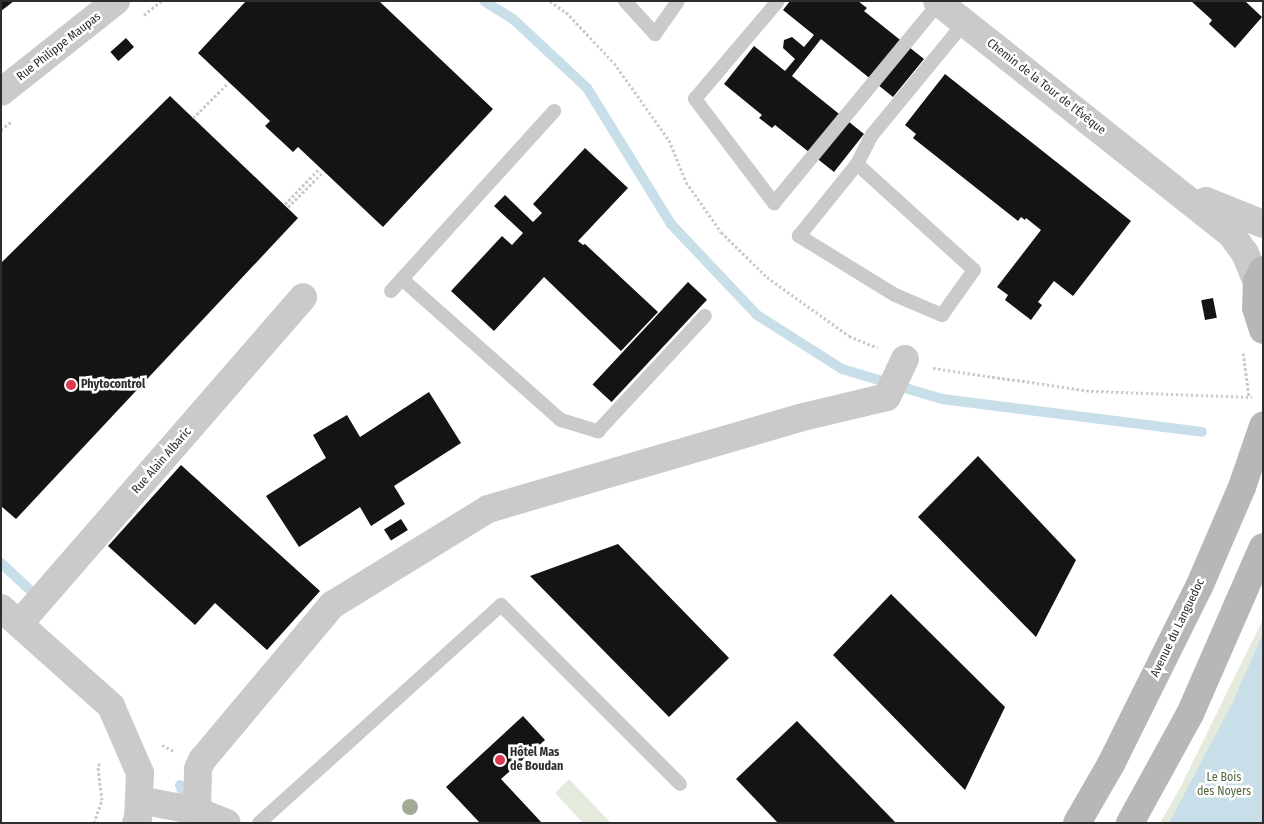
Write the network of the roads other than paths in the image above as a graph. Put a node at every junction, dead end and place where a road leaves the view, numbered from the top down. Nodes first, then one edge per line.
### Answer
1 (116, 1) edge
2 (625, 1) edge
3 (678, 1) edge
4 (778, 1) edge
5 (938, 2) edge
6 (964, 23) junction
7 (1, 92) edge
8 (554, 112) dead end
9 (857, 164) junction
10 (1154, 173) junction
11 (1263, 224) edge
12 (1260, 276) edge
13 (402, 279) junction
14 (391, 291) dead end
15 (303, 297) dead end
16 (705, 316) dead end
17 (1263, 330) edge
18 (905, 359) dead end
19 (1254, 416) edge
20 (1263, 547) edge
21 (10, 616) edge
22 (680, 784) dead end
23 (197, 810) junction
24 (137, 811) edge
25 (227, 823) edge
26 (259, 823) edge
27 (1077, 823) edge
28 (1130, 823) edge

1 - 7 street, Rue Philippe Maupas
2 - 3 lane
4 - 5 lane
5 - 6 street, Chemin de la Tour de l'Évêque
6 - 9 lane
6 - 10 street, Chemin de la Tour de l'Évêque
8 - 13 lane
9 - 9 lane
10 - 11 street, Chemin de la Tour de l'Évêque
10 - 12 street, Chemin de la Tour de l'Évêque
12 - 17 street
13 - 14 lane
13 - 16 lane
15 - 21 street, Rue Alain Albaric
18 - 23 street
19 - 27 street, Avenue du Languedoc
20 - 28 street
21 - 24 street
22 - 26 lane
23 - 24 street
23 - 25 street

